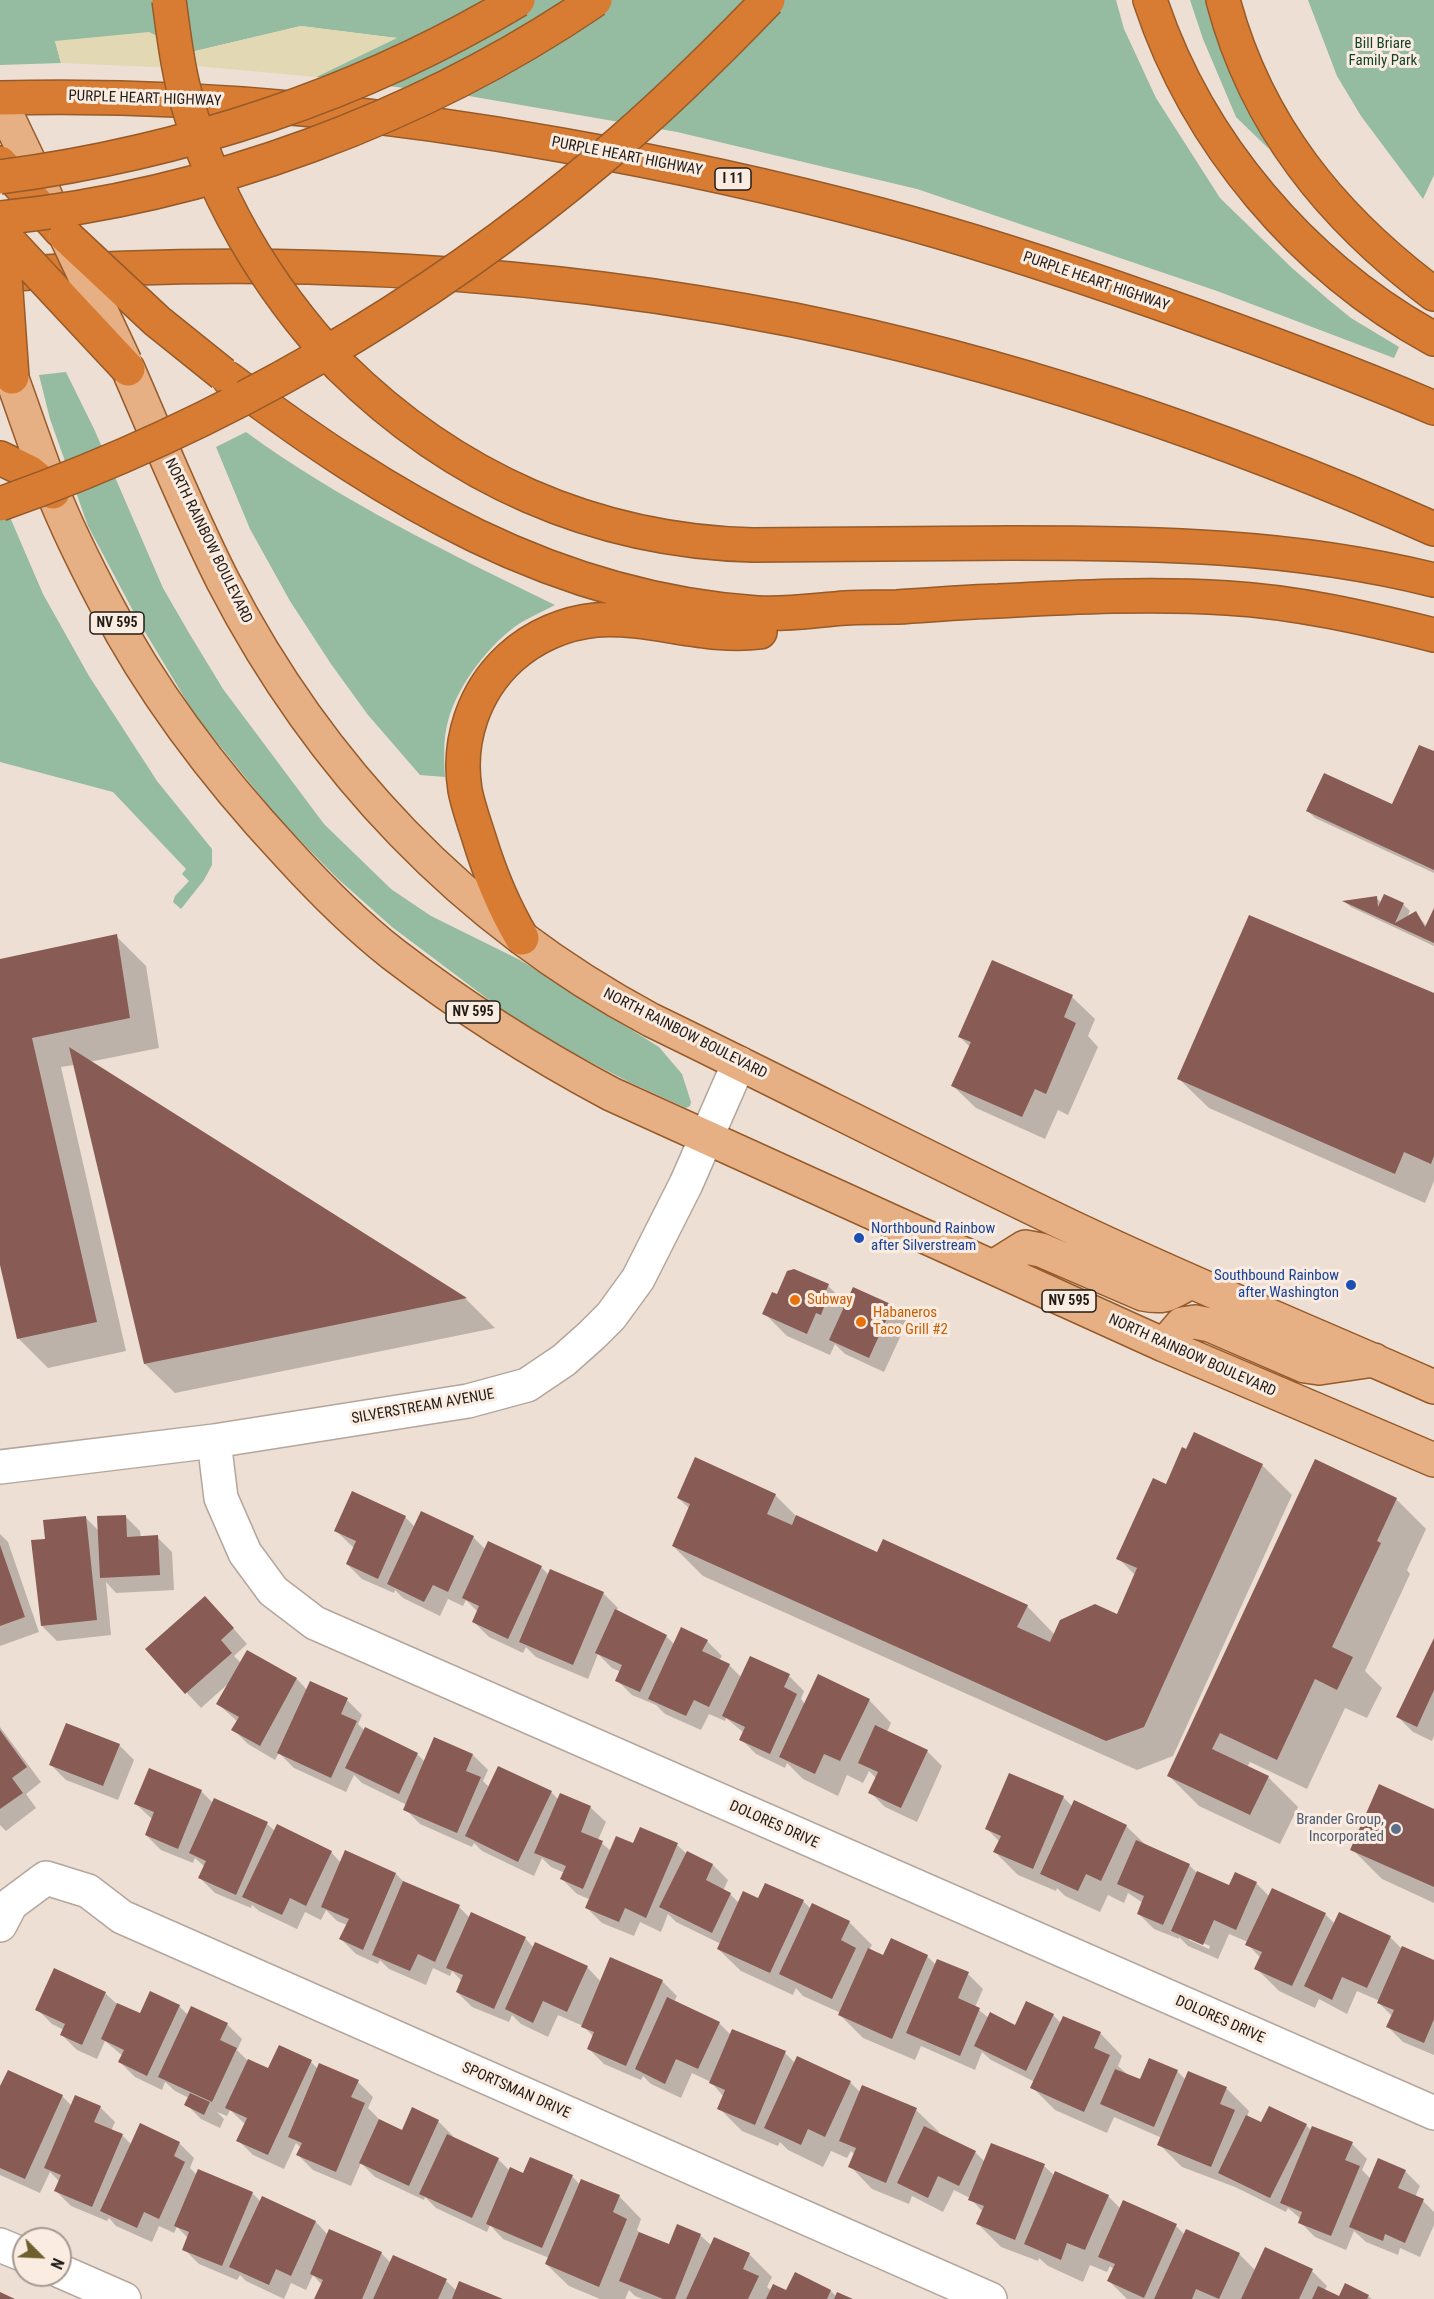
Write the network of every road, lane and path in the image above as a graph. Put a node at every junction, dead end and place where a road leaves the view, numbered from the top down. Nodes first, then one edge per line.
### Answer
1 (169, 0) edge
2 (518, 0) edge
3 (595, 0) edge
4 (768, 0) edge
5 (1150, 0) edge
6 (1223, 0) edge
7 (0, 99) edge
8 (0, 163) edge
9 (0, 177) edge
10 (0, 197) edge
11 (1, 228) edge
12 (66, 236) junction
13 (0, 274) edge
14 (1434, 294) edge
15 (1434, 339) edge
16 (0, 346) edge
17 (128, 369) junction
18 (12, 377) junction
19 (1434, 408) edge
20 (0, 458) edge
21 (53, 492) junction
22 (0, 504) edge
23 (1434, 529) edge
24 (1434, 580) edge
25 (897, 607) junction
26 (1434, 636) edge
27 (522, 938) junction
28 (739, 1063) junction
29 (706, 1138) junction
30 (993, 1267) junction
31 (1191, 1282) junction
32 (1164, 1345) junction
33 (1374, 1360) junction
34 (1434, 1387) edge
35 (214, 1440) junction
36 (1434, 1460) edge
37 (0, 1467) edge
38 (0, 1925) edge
39 (1434, 2113) edge
40 (72, 2276) edge
41 (123, 2299) edge
42 (990, 2299) edge

1 - 24 highway, bridge
2 - 9 highway, bridge
3 - 11 highway, bridge
4 - 22 highway, bridge
5 - 15 highway
6 - 14 highway
7 - 12 main road, NORTH RAINBOW BOULEVARD, bridge
7 - 19 highway, PURPLE HEART HIGHWAY / I 11
8 - 12 highway, bridge
10 - 11 highway
11 - 17 highway, bridge
11 - 18 highway, bridge
12 - 17 main road, NORTH RAINBOW BOULEVARD, bridge
12 - 25 highway, bridge
13 - 23 highway
16 - 18 main road, NORTH RAINBOW BOULEVARD / NV 595, bridge
17 - 27 main road, NORTH RAINBOW BOULEVARD
18 - 21 main road, NORTH RAINBOW BOULEVARD / NV 595
20 - 21 highway
21 - 29 main road, NORTH RAINBOW BOULEVARD / NV 595
25 - 26 highway
25 - 27 highway
27 - 28 main road, NORTH RAINBOW BOULEVARD
28 - 29 street, SILVERSTREAM AVENUE
28 - 31 main road, NORTH RAINBOW BOULEVARD
29 - 30 main road, NORTH RAINBOW BOULEVARD / NV 595
29 - 35 street, SILVERSTREAM AVENUE
30 - 31 main road
30 - 32 main road, NORTH RAINBOW BOULEVARD / NV 595
31 - 33 main road, NORTH RAINBOW BOULEVARD
32 - 33 main road
32 - 36 main road, NORTH RAINBOW BOULEVARD / NV 595
33 - 34 main road, NORTH RAINBOW BOULEVARD
35 - 37 street, SILVERSTREAM AVENUE
35 - 39 street, DOLORES DRIVE
38 - 42 street, SPORTSMAN DRIVE
40 - 41 street

